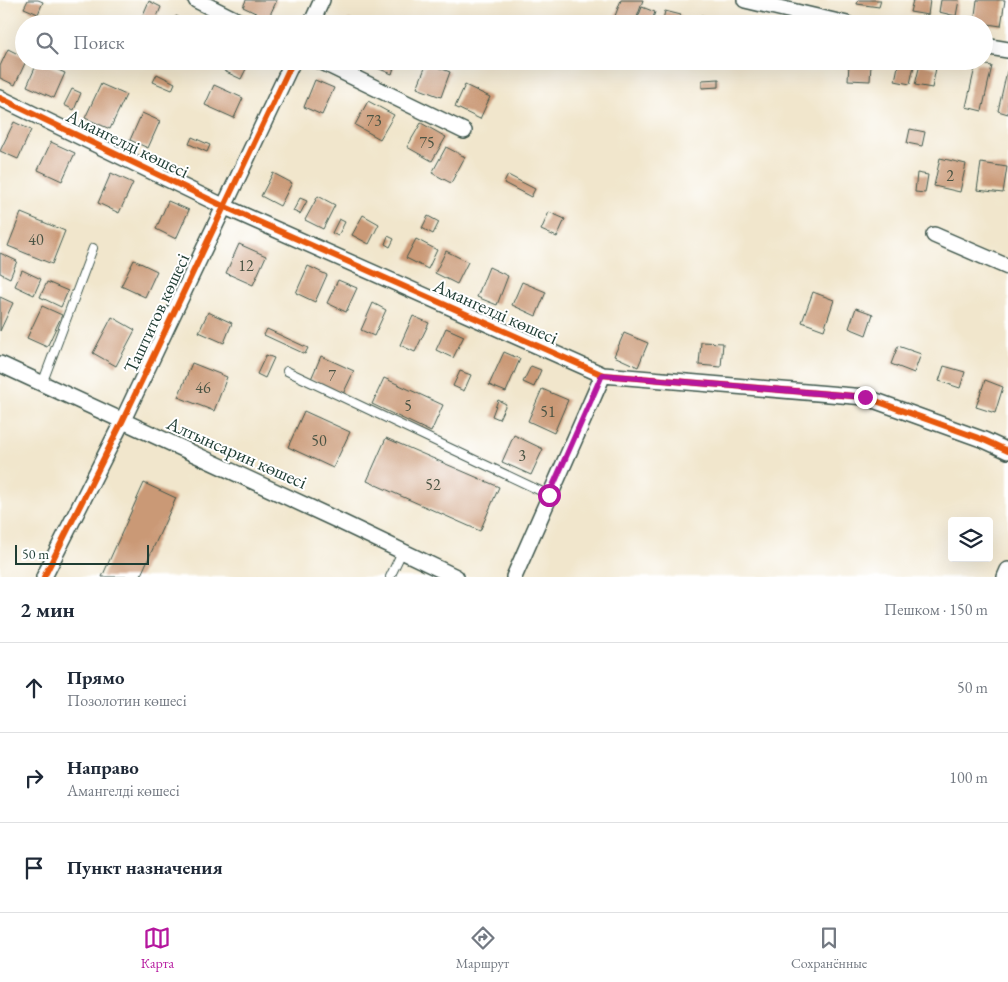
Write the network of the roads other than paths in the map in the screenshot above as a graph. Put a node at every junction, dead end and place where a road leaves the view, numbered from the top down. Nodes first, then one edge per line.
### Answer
1 (196, 0) edge
2 (322, 0) edge
3 (745, 0) edge
4 (226, 15) edge
5 (315, 15) edge
6 (807, 15) edge
7 (993, 48) edge
8 (1008, 50) edge
9 (289, 70) edge
10 (339, 70) edge
11 (0, 98) edge
12 (464, 131) dead end
13 (223, 206) junction
14 (934, 235) dead end
15 (93, 248) dead end
16 (1008, 267) edge
17 (0, 364) edge
18 (287, 372) dead end
19 (602, 375) junction
20 (42, 384) junction
21 (122, 422) junction
22 (1008, 451) edge
23 (549, 495) junction
24 (402, 552) junction
25 (1008, 570) edge
26 (44, 577) edge
27 (390, 577) edge
28 (456, 577) edge
29 (514, 577) edge
30 (1005, 577) edge

1 - 4 street
2 - 5 street
3 - 6 street
7 - 8 street
9 - 13 street, Таштитов көшесі
10 - 12 street
11 - 13 street, Амангелді көшесі
13 - 19 street, Амангелді көшесі
13 - 21 street, Таштитов көшесі
14 - 16 street
15 - 20 lane
17 - 20 street, Алтынсарин көшесі
18 - 23 lane
19 - 22 street, Амангелді көшесі
19 - 23 street
20 - 21 street, Алтынсарин көшесі
21 - 24 street, Алтынсарин көшесі
21 - 26 street, Таштитов көшесі
23 - 29 street
24 - 27 lane
24 - 28 street, Алтынсарин көшесі
25 - 30 street

